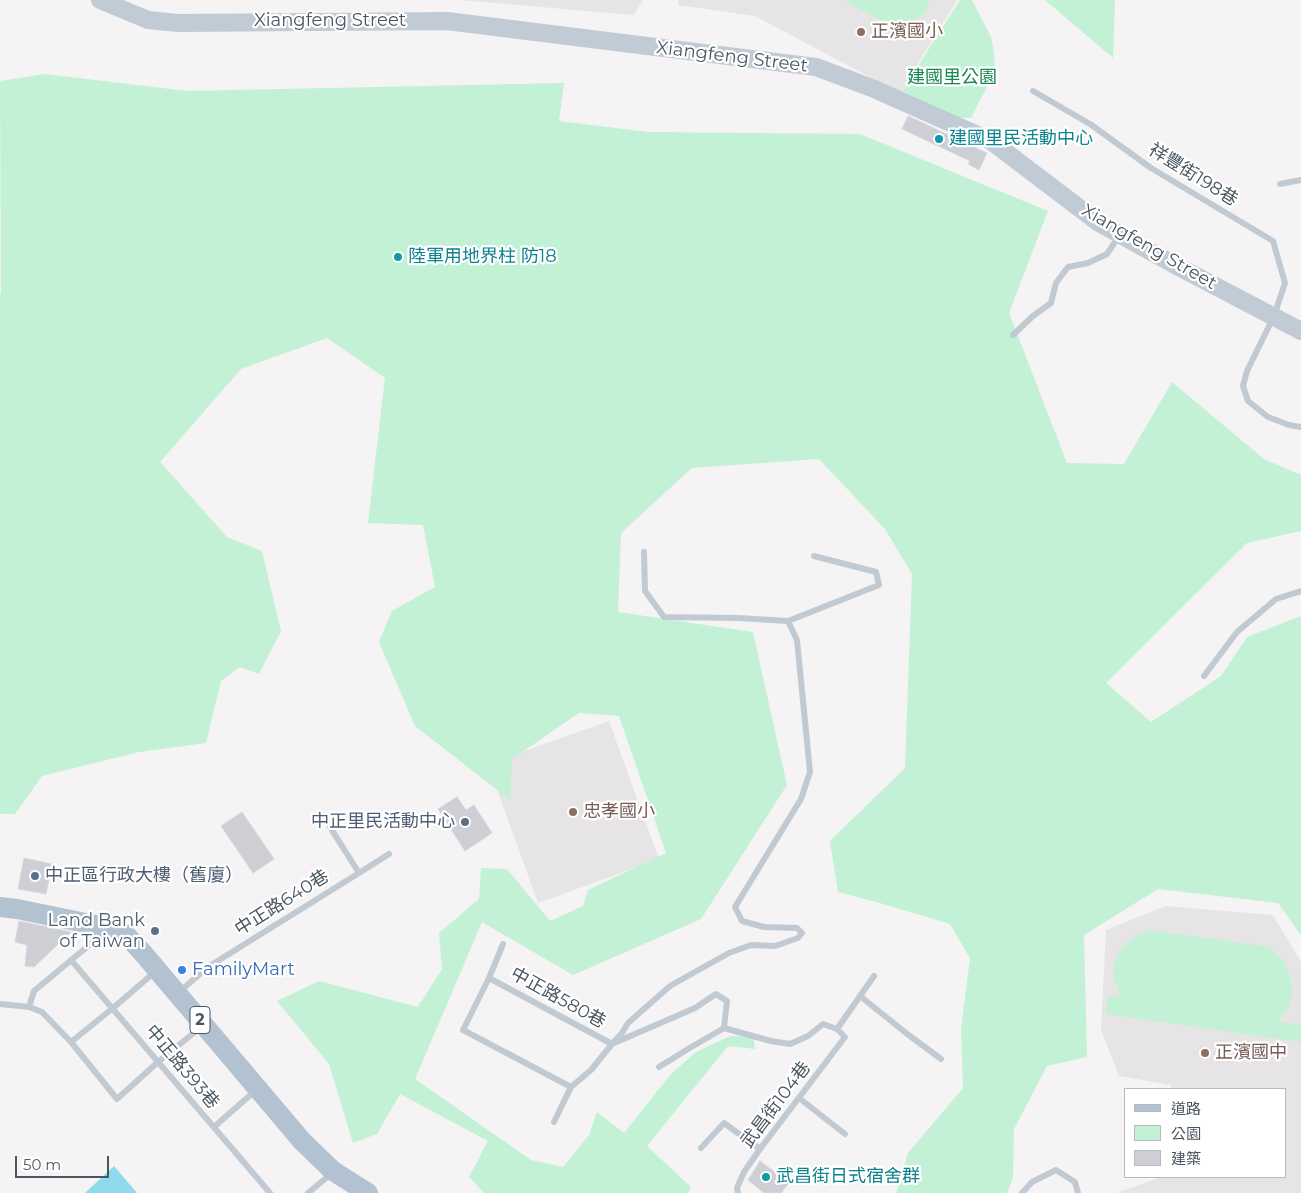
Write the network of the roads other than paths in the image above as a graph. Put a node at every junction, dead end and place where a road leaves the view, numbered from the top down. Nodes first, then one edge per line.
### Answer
1 (100, 0) edge
2 (1033, 91) dead end
3 (1301, 180) edge
4 (1280, 184) dead end
5 (1120, 234) junction
6 (1274, 316) junction
7 (1301, 331) edge
8 (1013, 335) dead end
9 (1301, 427) edge
10 (644, 552) dead end
11 (814, 556) dead end
12 (1301, 591) edge
13 (788, 621) junction
14 (1204, 676) dead end
15 (330, 826) dead end
16 (389, 854) dead end
17 (360, 873) junction
18 (0, 907) edge
19 (110, 928) junction
20 (503, 944) dead end
21 (71, 960) junction
22 (157, 970) junction
23 (874, 976) dead end
24 (489, 978) junction
25 (178, 994) junction
26 (860, 996) junction
27 (0, 1004) edge
28 (29, 1007) junction
29 (113, 1008) junction
30 (204, 1025) junction
31 (724, 1028) junction
32 (837, 1029) junction
33 (71, 1042) junction
34 (612, 1044) junction
35 (941, 1059) dead end
36 (158, 1062) junction
37 (659, 1067) dead end
38 (571, 1087) junction
39 (257, 1089) junction
40 (799, 1098) junction
41 (554, 1122) dead end
42 (214, 1127) junction
43 (845, 1134) dead end
44 (701, 1148) dead end
45 (760, 1148) junction
46 (333, 1171) junction
47 (270, 1193) edge
48 (308, 1193) edge
49 (368, 1193) edge
50 (738, 1193) edge
51 (1022, 1193) edge
52 (1078, 1193) edge

1 - 5 street, Xiangfeng Street
2 - 6 lane, 祥豐街198巷
3 - 4 lane
5 - 6 street, Xiangfeng Street
5 - 8 lane
6 - 7 street, Xiangfeng Street
6 - 9 lane, 祥豐街198巷
10 - 13 lane
11 - 13 lane
12 - 14 lane
13 - 34 lane
15 - 17 lane
16 - 17 lane, 中正路640巷
17 - 25 lane, 中正路640巷
18 - 19 main road, 2
19 - 21 lane
19 - 22 main road, 2
20 - 24 lane, 中正路580巷
21 - 28 lane
21 - 29 lane, 中正路393巷
22 - 25 main road, 2
22 - 29 lane
23 - 26 lane
24 - 34 lane, 中正路580巷
24 - 38 lane, 中正路580巷
25 - 30 main road, 2
26 - 32 lane
26 - 35 lane
27 - 28 lane
28 - 33 lane
29 - 33 lane
29 - 36 lane, 中正路393巷
30 - 36 lane
30 - 39 main road, 2
31 - 32 lane
31 - 34 lane
31 - 37 lane
32 - 40 lane, 武昌街104巷
33 - 36 lane
34 - 38 lane
36 - 42 lane, 中正路393巷
38 - 41 lane
39 - 42 lane
39 - 46 main road, 2
40 - 43 lane
40 - 45 lane, 武昌街104巷
42 - 47 lane, 中正路393巷
44 - 45 lane
45 - 50 lane, 武昌街104巷
46 - 48 lane
46 - 49 main road, 2
51 - 52 lane

